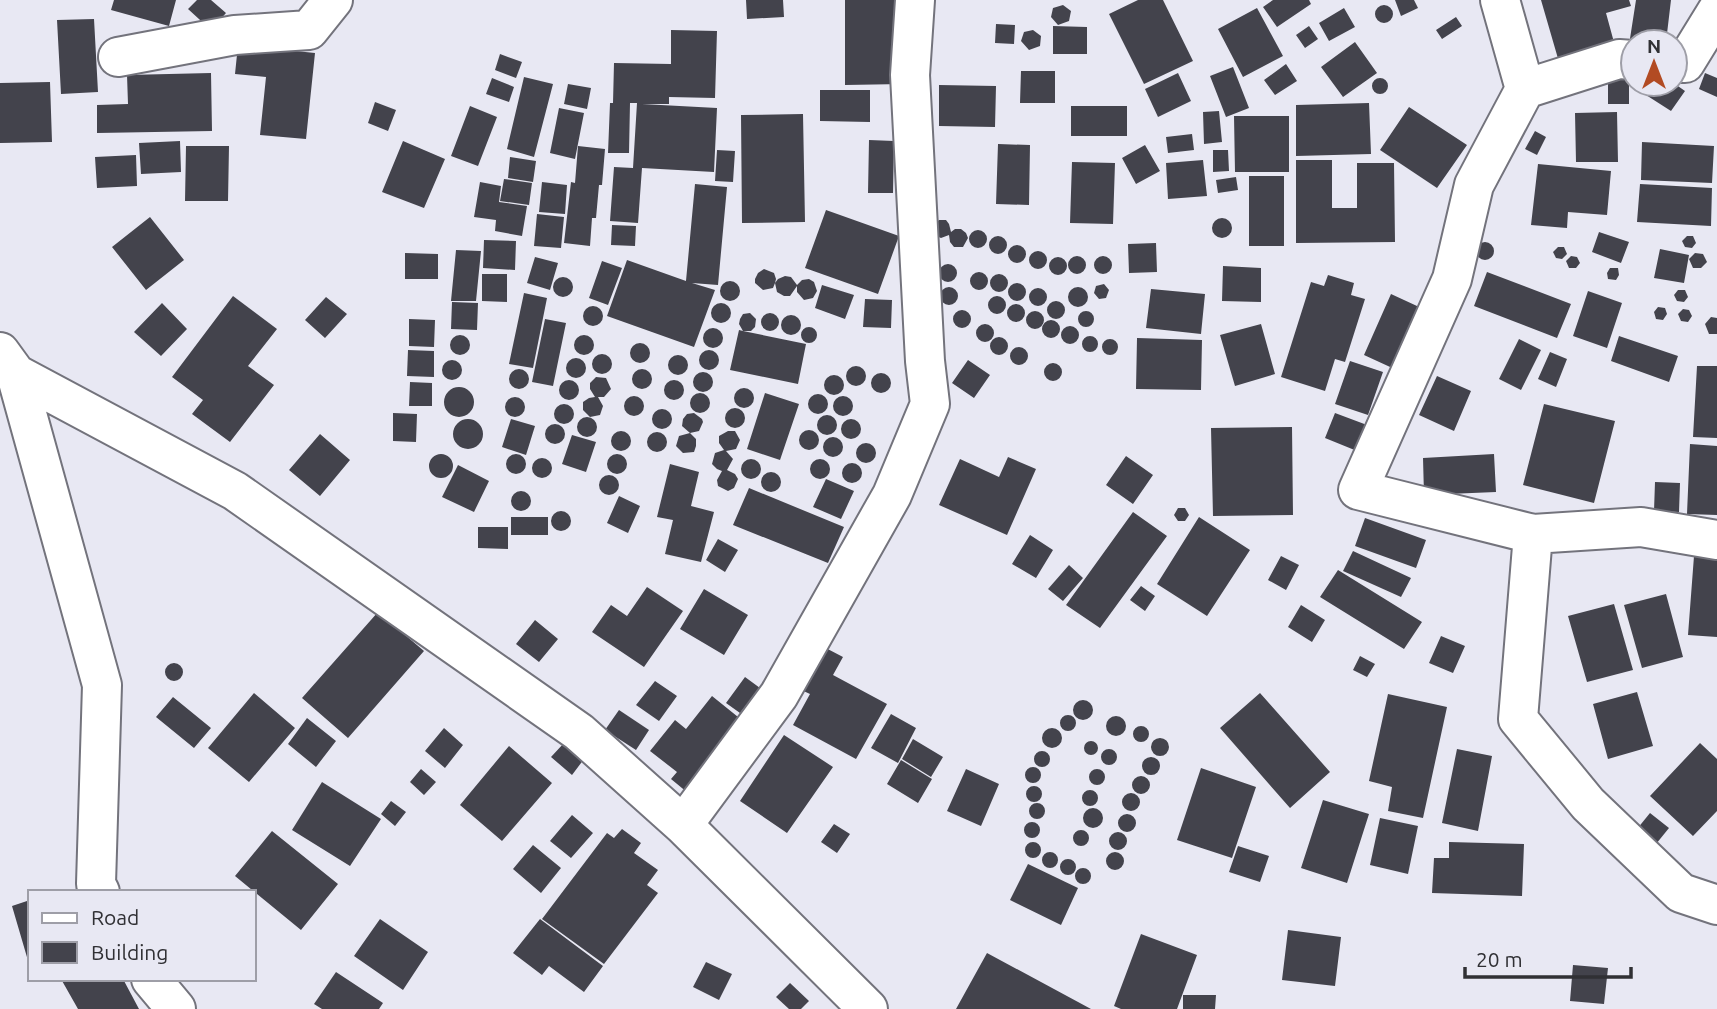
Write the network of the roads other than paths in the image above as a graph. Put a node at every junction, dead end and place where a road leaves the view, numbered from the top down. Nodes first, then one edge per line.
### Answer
1 (333, 0) edge
2 (915, 0) edge
3 (1500, 0) edge
4 (1717, 11) edge
5 (1689, 56) edge
6 (118, 57) dead end
7 (1619, 59) edge
8 (1525, 89) junction
9 (8, 363) edge
10 (1533, 534) junction
11 (1717, 540) edge
12 (682, 825) junction
13 (99, 890) edge
14 (1717, 905) edge
15 (153, 981) edge
16 (176, 1009) edge
17 (868, 1009) edge

1 - 6 street
2 - 12 street
3 - 8 street
4 - 5 street
7 - 8 street
8 - 10 street
9 - 12 street
9 - 13 street
10 - 11 street
10 - 14 street
12 - 17 street
15 - 16 street

